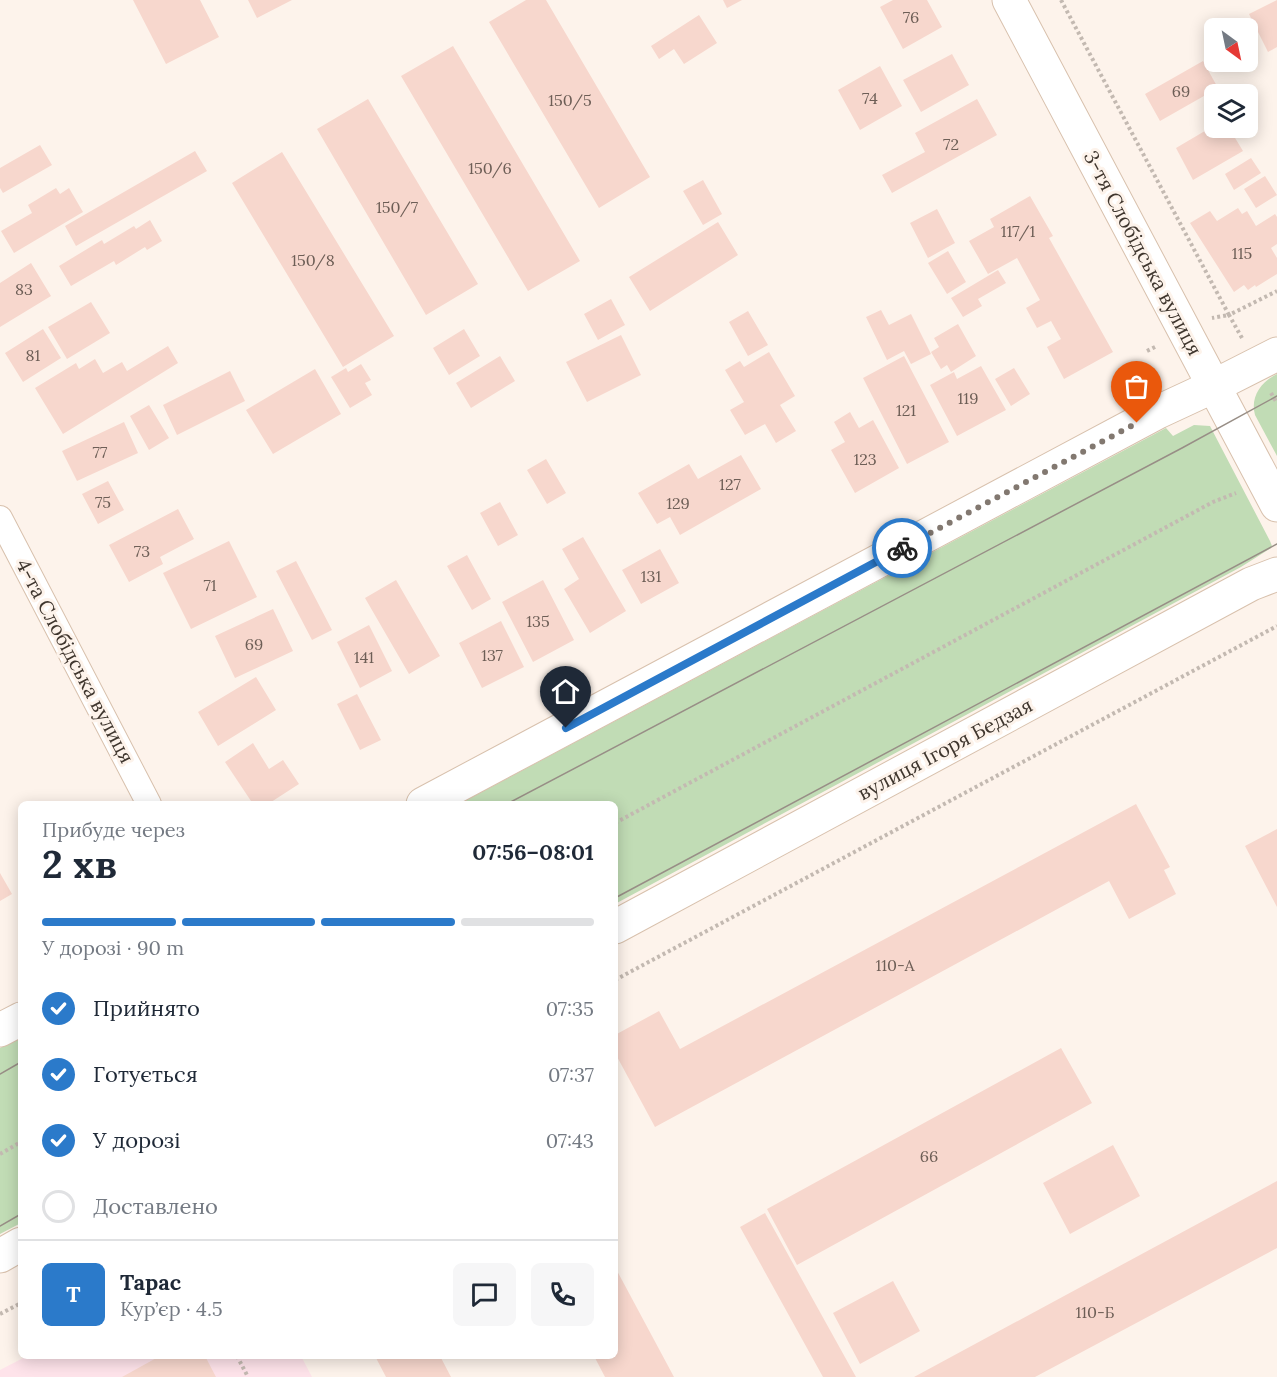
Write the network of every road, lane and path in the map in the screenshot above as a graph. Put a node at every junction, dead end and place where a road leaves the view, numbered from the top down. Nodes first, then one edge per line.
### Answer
1 (1009, 0) edge
2 (1061, 0) edge
3 (1206, 320) dead end
4 (1159, 345) dead end
5 (1148, 351) dead end
6 (1277, 354) edge
7 (1214, 386) junction
8 (1243, 490) dead end
9 (1277, 505) edge
10 (0, 518) edge
11 (1277, 574) edge
12 (1277, 626) edge
13 (147, 801) edge
14 (429, 801) edge
15 (618, 821) edge
16 (618, 925) edge
17 (618, 978) edge
18 (18, 1021) edge
19 (0, 1030) edge
20 (18, 1144) edge
21 (0, 1154) edge
22 (18, 1246) edge
23 (0, 1256) edge
24 (18, 1305) edge
25 (0, 1314) edge
26 (239, 1359) edge
27 (248, 1377) edge

1 - 7 street, 3-тя Слобідська вулиця
2 - 3 path
4 - 5 path
6 - 7 street
7 - 9 street, 3-тя Слобідська вулиця
7 - 14 street
8 - 15 path
10 - 13 street, 4-та Слобідська вулиця
11 - 16 street, вулиця Ігоря Бедзая
12 - 17 path
18 - 19 street
20 - 21 path
22 - 23 street
24 - 25 path
26 - 27 path

